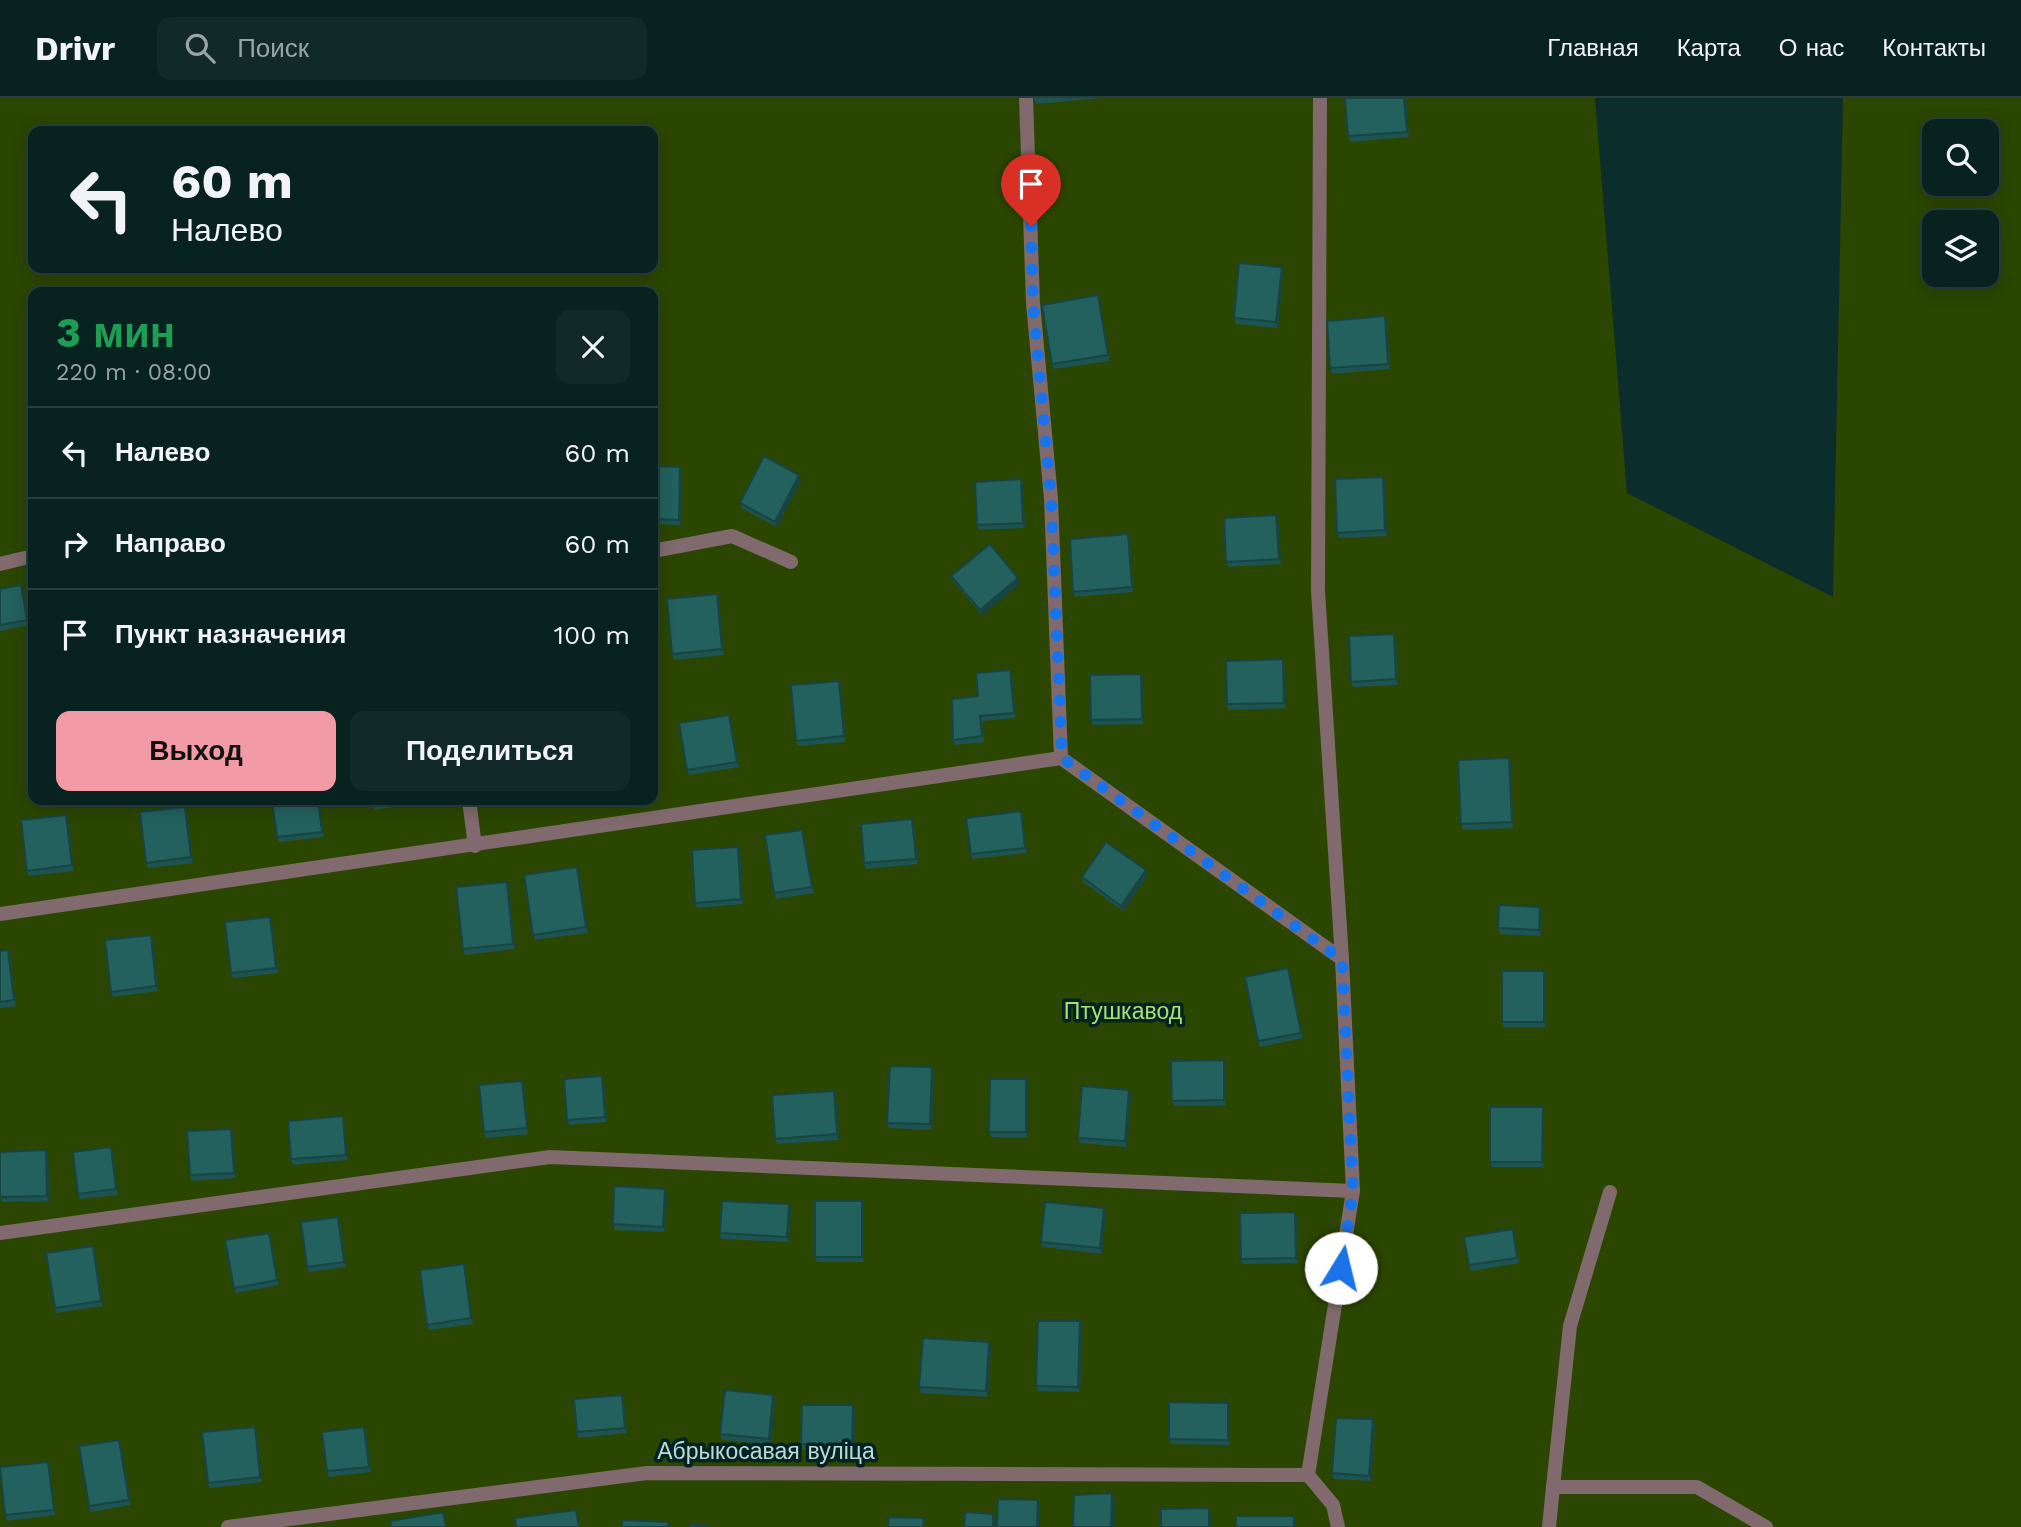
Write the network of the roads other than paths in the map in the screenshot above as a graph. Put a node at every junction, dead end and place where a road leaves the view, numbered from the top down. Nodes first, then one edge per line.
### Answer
1 (1026, 98) edge
2 (1320, 98) edge
3 (658, 550) edge
4 (28, 557) edge
5 (791, 562) dead end
6 (0, 564) edge
7 (1062, 758) junction
8 (470, 805) edge
9 (475, 846) junction
10 (0, 914) edge
11 (1342, 960) junction
12 (1353, 1191) junction
13 (1610, 1192) dead end
14 (0, 1233) edge
15 (1308, 1475) junction
16 (1553, 1487) junction
17 (228, 1527) edge
18 (1338, 1527) edge
19 (1549, 1527) edge
20 (1766, 1527) edge

1 - 7 street
2 - 11 street
3 - 5 street
4 - 6 street
7 - 9 street
7 - 11 street
8 - 9 street
9 - 10 street
11 - 12 street
12 - 14 street
12 - 15 street
13 - 16 street
15 - 17 street, Абрыкосавая вуліца
15 - 18 street
16 - 19 street
16 - 20 street

